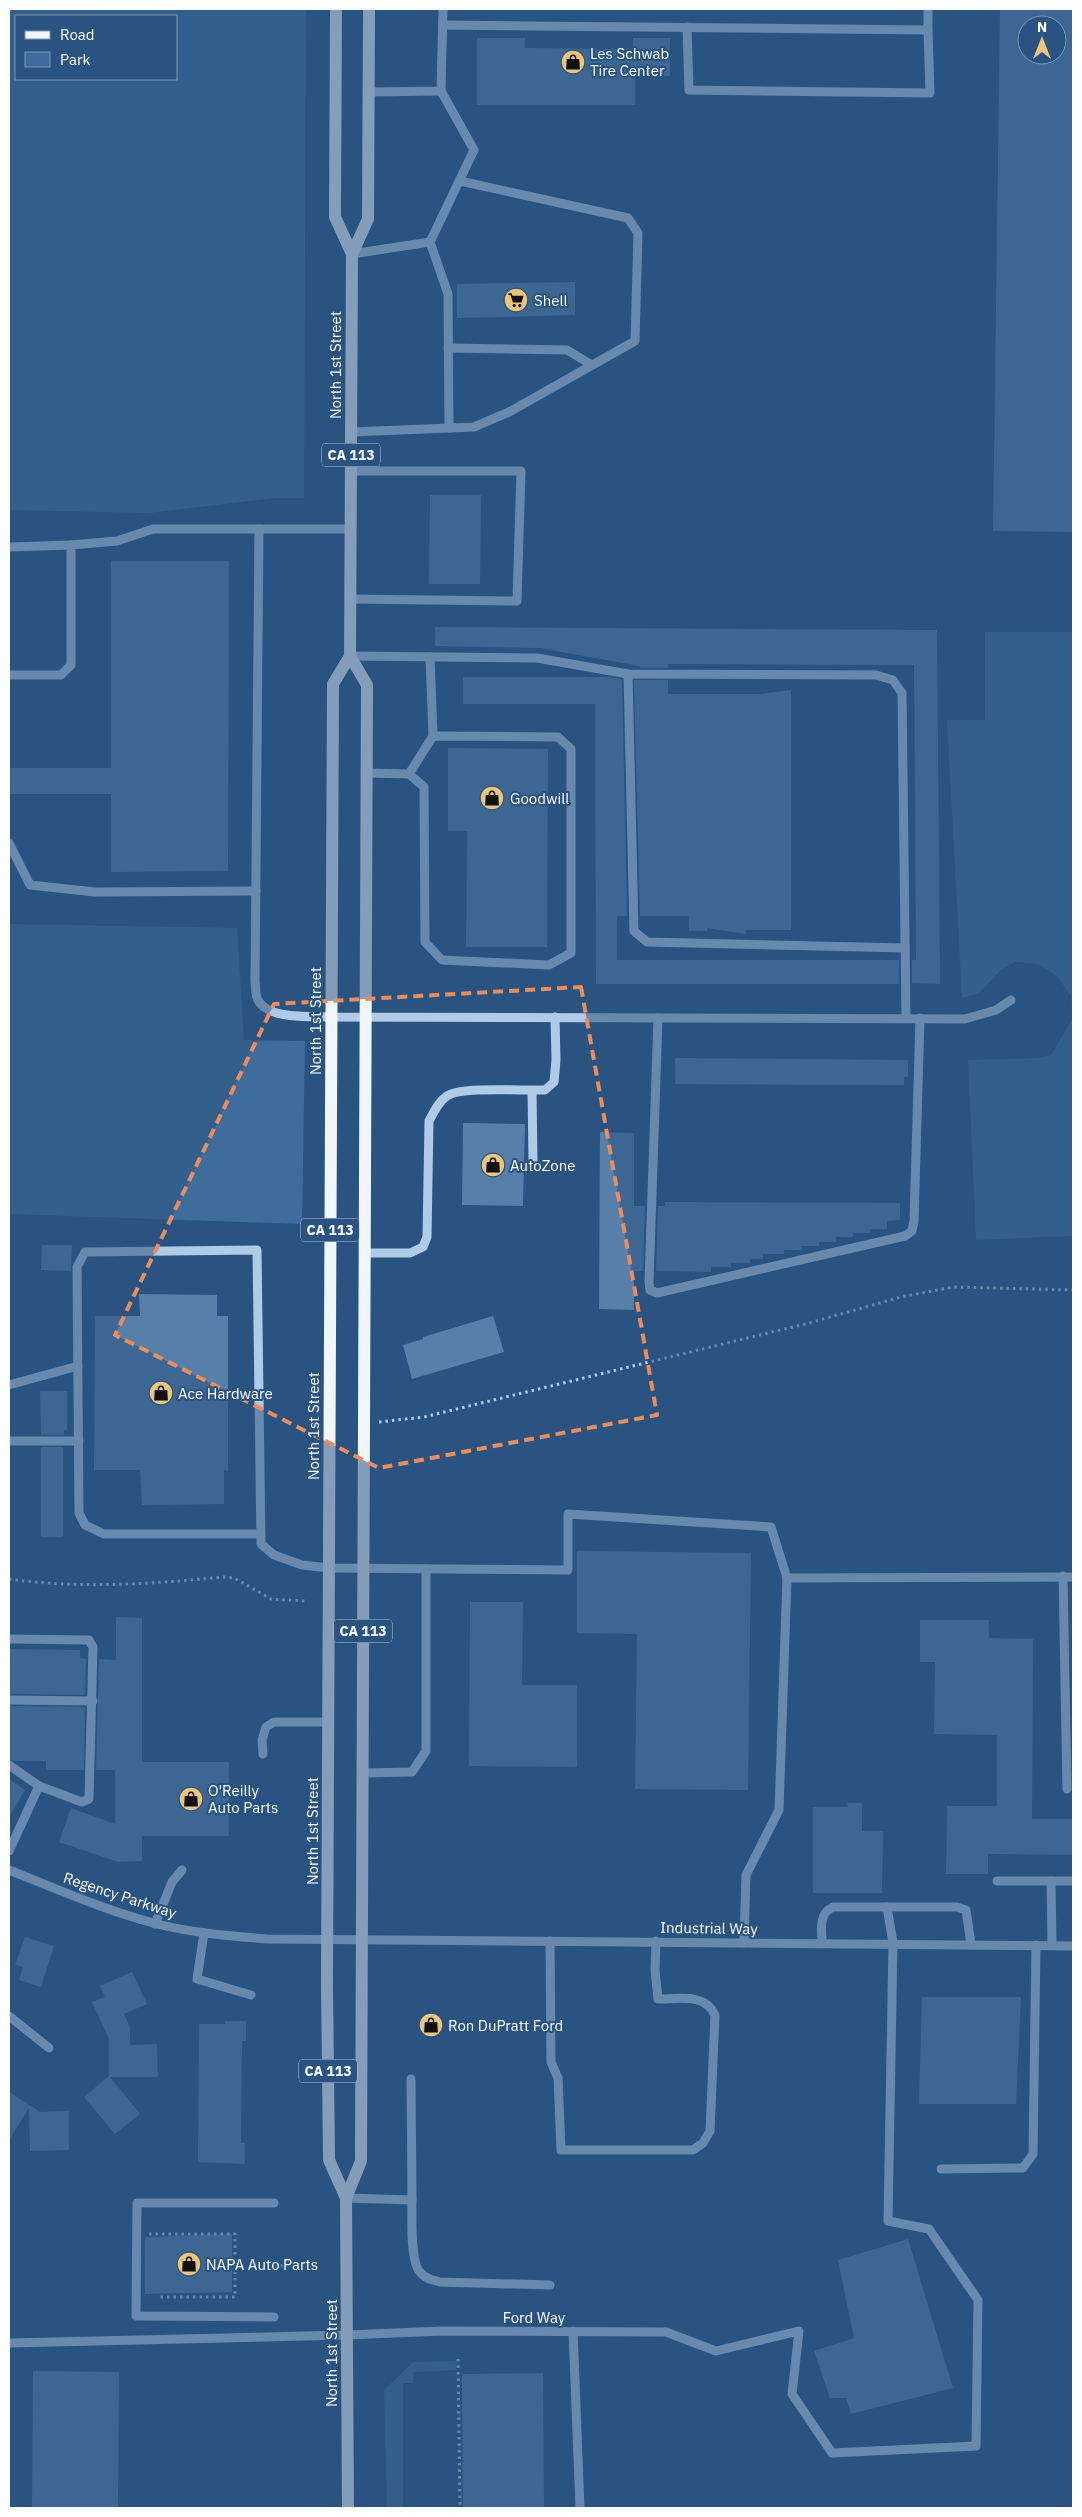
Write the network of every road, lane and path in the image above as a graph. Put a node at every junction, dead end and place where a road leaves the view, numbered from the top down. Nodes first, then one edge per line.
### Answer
1 (336, 9) edge
2 (369, 9) edge
3 (443, 9) edge
4 (928, 9) edge
5 (443, 25) junction
6 (687, 27) junction
7 (928, 30) junction
8 (441, 91) junction
9 (369, 92) junction
10 (460, 181) junction
11 (430, 242) junction
12 (352, 254) junction
13 (448, 348) junction
14 (592, 365) junction
15 (449, 428) junction
16 (351, 432) junction
17 (351, 472) junction
18 (259, 529) junction
19 (351, 529) junction
20 (72, 545) junction
21 (9, 547) edge
22 (351, 599) junction
23 (350, 656) junction
24 (430, 657) junction
25 (628, 674) junction
26 (9, 675) edge
27 (433, 736) junction
28 (366, 774) junction
29 (409, 774) junction
30 (9, 843) edge
31 (256, 891) junction
32 (906, 948) junction
33 (1011, 1000) dead end
34 (331, 1017) junction
35 (365, 1017) junction
36 (555, 1017) junction
37 (658, 1018) junction
38 (906, 1018) junction
39 (920, 1018) junction
40 (532, 1091) junction
41 (533, 1161) dead end
42 (364, 1253) junction
43 (1073, 1290) edge
44 (78, 1366) junction
45 (9, 1385) edge
46 (364, 1424) junction
47 (9, 1441) edge
48 (78, 1441) junction
49 (261, 1534) junction
50 (329, 1568) junction
51 (364, 1568) junction
52 (426, 1569) junction
53 (1063, 1576) junction
54 (1073, 1577) edge
55 (787, 1578) junction
56 (9, 1579) edge
57 (306, 1601) dead end
58 (9, 1639) edge
59 (9, 1700) edge
60 (93, 1701) junction
61 (329, 1722) junction
62 (262, 1754) dead end
63 (9, 1766) edge
64 (362, 1773) junction
65 (39, 1786) junction
66 (1066, 1789) dead end
67 (9, 1851) edge
68 (9, 1870) edge
69 (182, 1870) dead end
70 (998, 1881) dead end
71 (1051, 1881) junction
72 (1073, 1881) edge
73 (887, 1907) junction
74 (155, 1924) junction
75 (204, 1934) junction
76 (361, 1939) junction
77 (344, 1940) joint
78 (327, 1941) junction
79 (550, 1941) junction
80 (656, 1941) junction
81 (744, 1943) junction
82 (822, 1943) junction
83 (893, 1943) junction
84 (971, 1944) junction
85 (1036, 1945) junction
86 (1052, 1945) junction
87 (1073, 1946) edge
88 (251, 1995) dead end
89 (9, 2016) edge
90 (48, 2048) dead end
91 (411, 2079) dead end
92 (941, 2169) dead end
93 (346, 2198) junction
94 (412, 2200) junction
95 (274, 2204) dead end
96 (149, 2234) dead end
97 (309, 2265) dead end
98 (235, 2267) junction
99 (550, 2285) dead end
100 (158, 2297) dead end
101 (274, 2317) dead end
102 (573, 2331) junction
103 (347, 2335) junction
104 (9, 2343) edge
105 (458, 2359) dead end
106 (348, 2508) edge
107 (460, 2508) edge
108 (580, 2508) edge

1 - 12 main road, North 1st Street / CA 113
2 - 9 main road, North 1st Street / CA 113
3 - 5 street
4 - 7 street
5 - 6 street
5 - 8 street
6 - 7 street
6 - 7 street
8 - 9 street
8 - 10 street
9 - 12 main road, North 1st Street / CA 113
10 - 11 street
10 - 14 street
11 - 12 street
11 - 13 street
12 - 16 main road, North 1st Street / CA 113
13 - 14 street
13 - 15 street
14 - 15 street
15 - 16 street
16 - 17 main road, North 1st Street / CA 113
17 - 19 main road, North 1st Street / CA 113
17 - 22 street
18 - 19 street
18 - 20 street
18 - 31 street
19 - 22 main road, North 1st Street / CA 113
20 - 21 street
20 - 26 street
22 - 23 main road, North 1st Street / CA 113
23 - 24 street
23 - 28 main road, North 1st Street / CA 113
23 - 34 main road, North 1st Street / CA 113
24 - 25 street
24 - 27 street
25 - 32 street
25 - 32 street
27 - 29 street
27 - 29 street
28 - 29 street
28 - 35 main road, North 1st Street / CA 113
30 - 31 street
31 - 34 street
32 - 38 street
33 - 39 street
34 - 35 street
34 - 50 main road, North 1st Street / CA 113
35 - 36 street
35 - 42 main road, North 1st Street / CA 113
36 - 37 street
36 - 40 street
37 - 38 street
37 - 39 street
38 - 39 street
40 - 41 street
40 - 42 street
42 - 46 main road, North 1st Street / CA 113
43 - 46 path
44 - 45 street
44 - 48 street
44 - 49 street
46 - 51 main road, North 1st Street / CA 113
47 - 48 street
48 - 49 street
49 - 50 street
50 - 51 street
50 - 61 main road, North 1st Street / CA 113
51 - 52 street
51 - 64 main road, North 1st Street / CA 113
52 - 55 street
52 - 64 street
53 - 54 street
53 - 55 street
53 - 66 street
55 - 81 street
56 - 57 path
58 - 60 street
59 - 60 street
60 - 65 street
61 - 62 street
61 - 78 main road, North 1st Street / CA 113
63 - 65 street
64 - 76 main road, North 1st Street / CA 113
65 - 67 street
68 - 74 street, Regency Parkway
69 - 74 street
70 - 71 street
71 - 72 street
71 - 86 street
73 - 82 street
73 - 83 street
73 - 84 street
74 - 75 street, Regency Parkway
75 - 78 street, Regency Parkway
75 - 88 street
76 - 77 street, Industrial Way
76 - 79 street, Industrial Way
76 - 93 main road, North 1st Street / CA 113
77 - 78 street, Regency Parkway
78 - 93 main road, North 1st Street / CA 113
79 - 80 street, Industrial Way
79 - 80 street
80 - 81 street, Industrial Way
81 - 82 street, Industrial Way
82 - 83 street, Industrial Way
83 - 84 street, Industrial Way
83 - 102 street, Ford Way
84 - 85 street, Industrial Way
85 - 86 street, Industrial Way
85 - 92 street
86 - 87 street, Industrial Way
89 - 90 street
91 - 94 street
93 - 94 street
93 - 103 main road, North 1st Street / CA 113
94 - 99 street
95 - 101 street
96 - 98 path
97 - 98 path
98 - 100 path
102 - 103 street, Ford Way
102 - 108 street
103 - 104 street, Ford Way
103 - 106 main road, North 1st Street / CA 113
105 - 107 path

